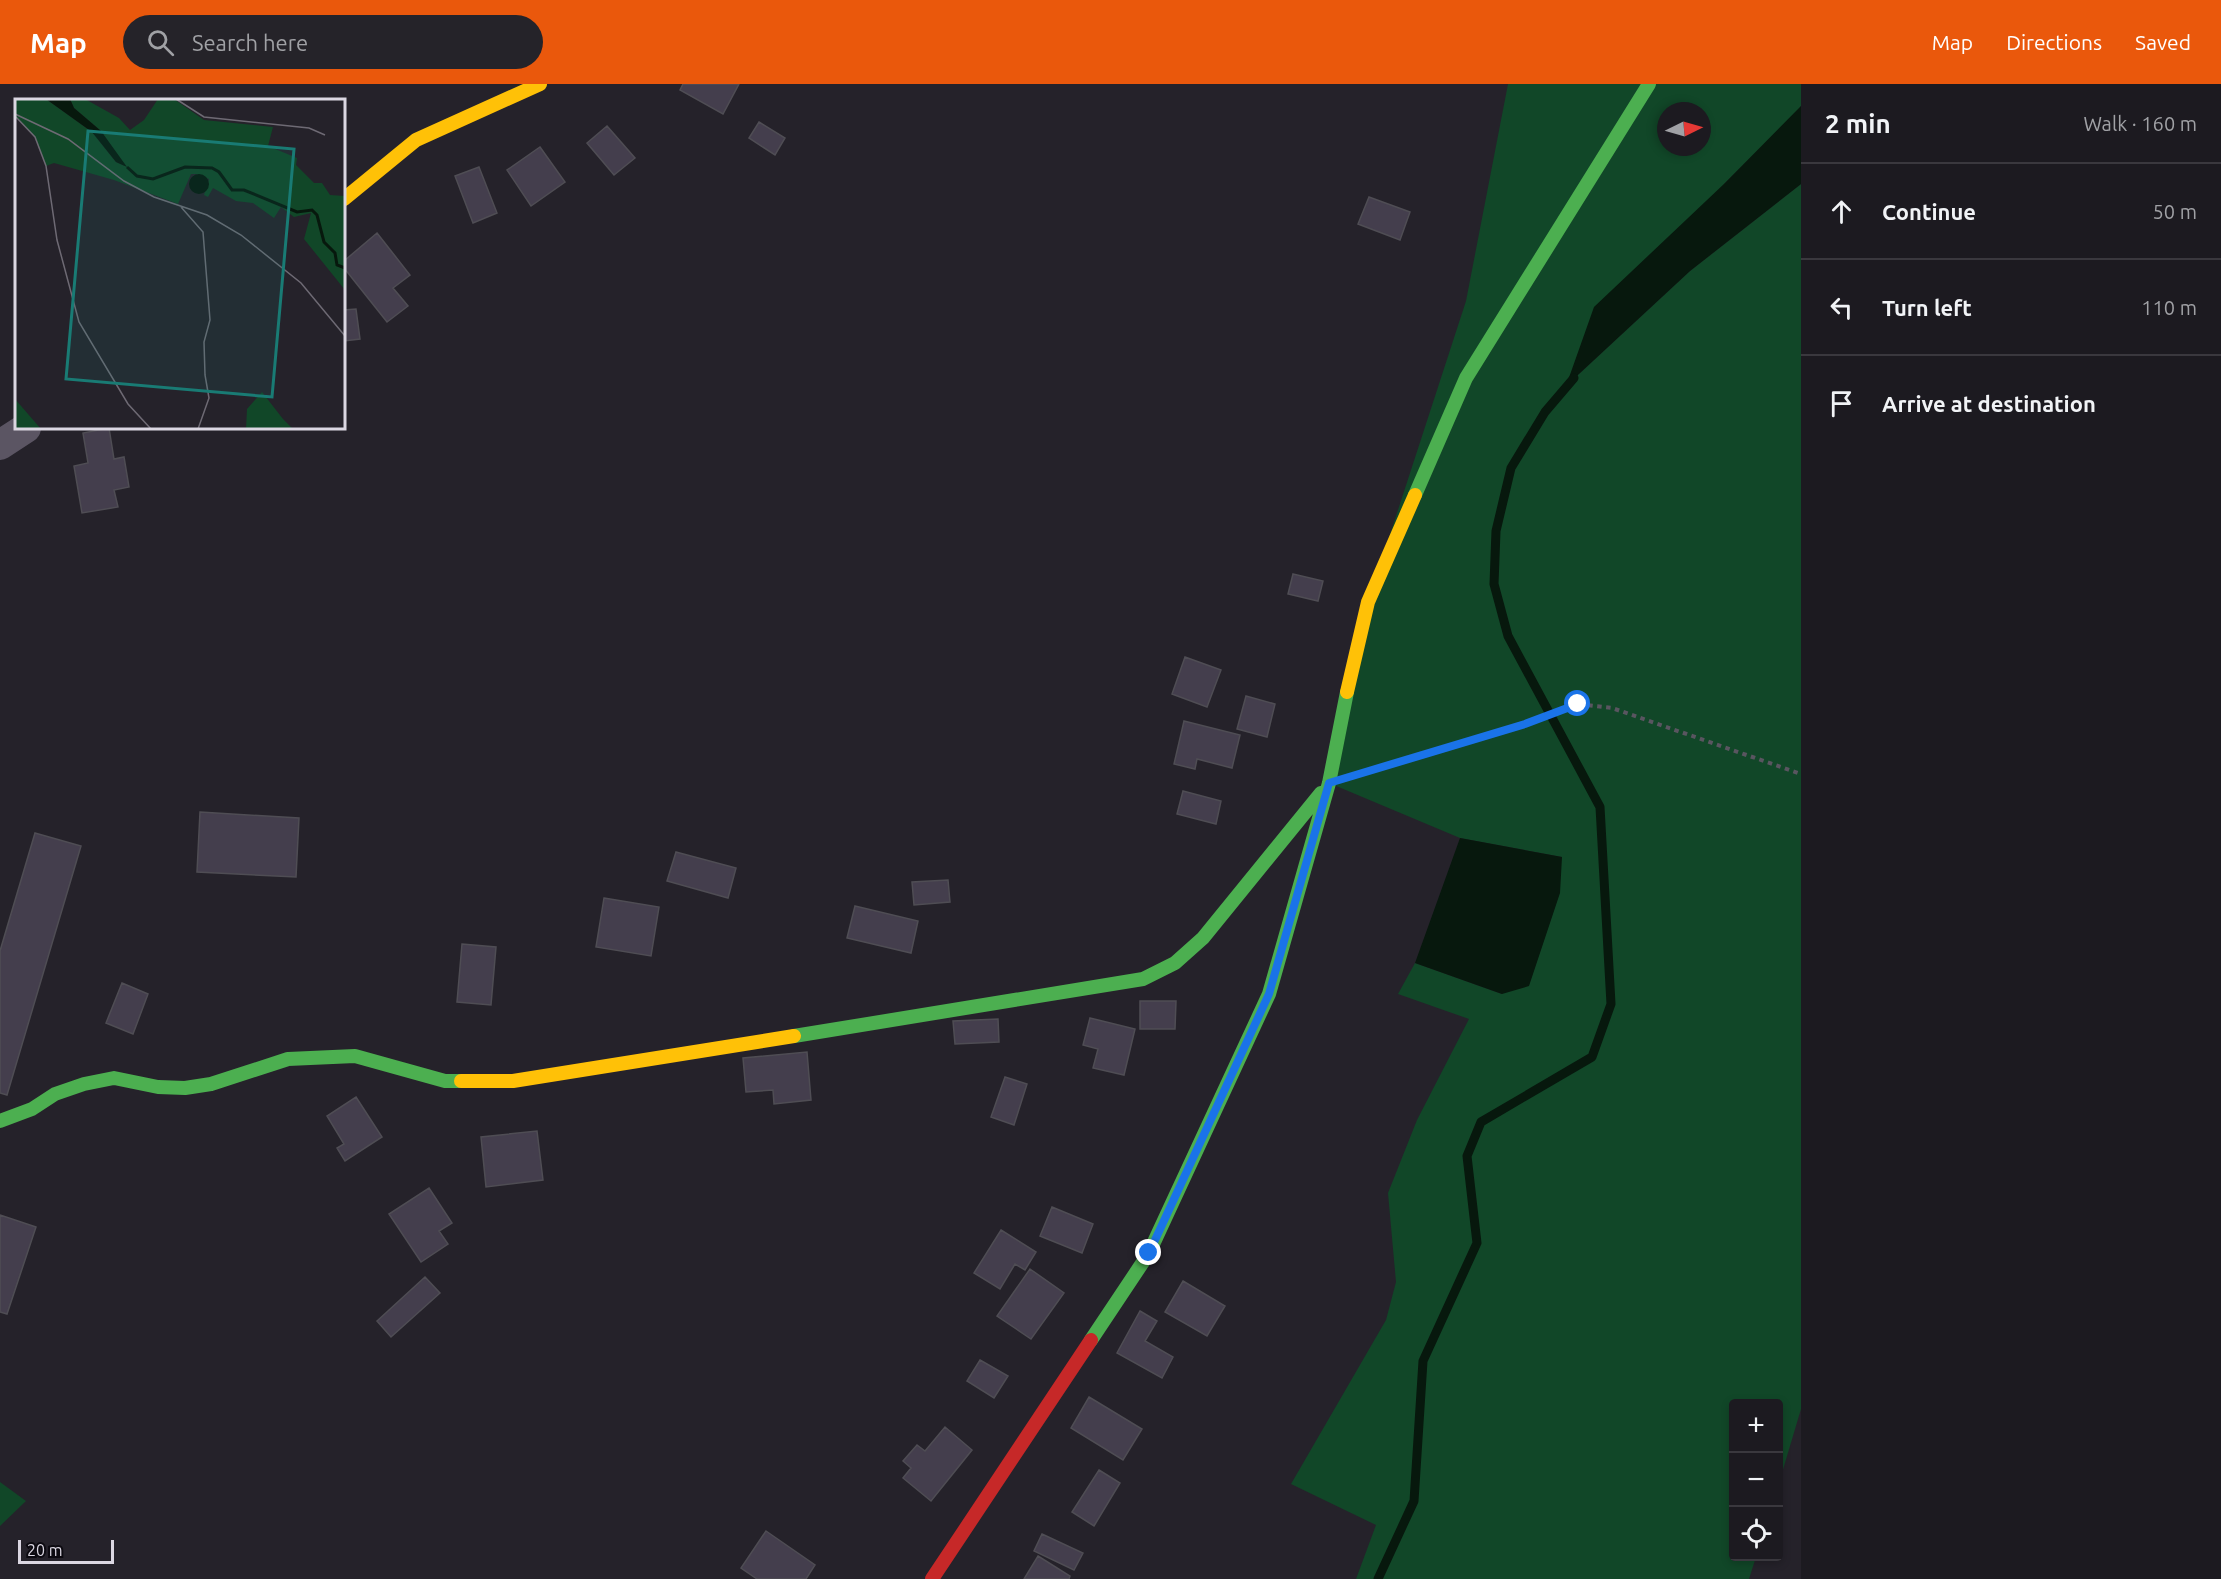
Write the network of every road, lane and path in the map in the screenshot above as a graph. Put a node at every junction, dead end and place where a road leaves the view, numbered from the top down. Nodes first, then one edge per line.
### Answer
1 (540, 84) edge
2 (1649, 84) edge
3 (345, 198) edge
4 (24, 429) edge
5 (0, 445) edge
6 (1801, 774) edge
7 (1329, 783) junction
8 (0, 1121) edge
9 (932, 1579) edge

1 - 3 street
2 - 7 street
4 - 5 street
6 - 7 path
7 - 8 street
7 - 9 street

